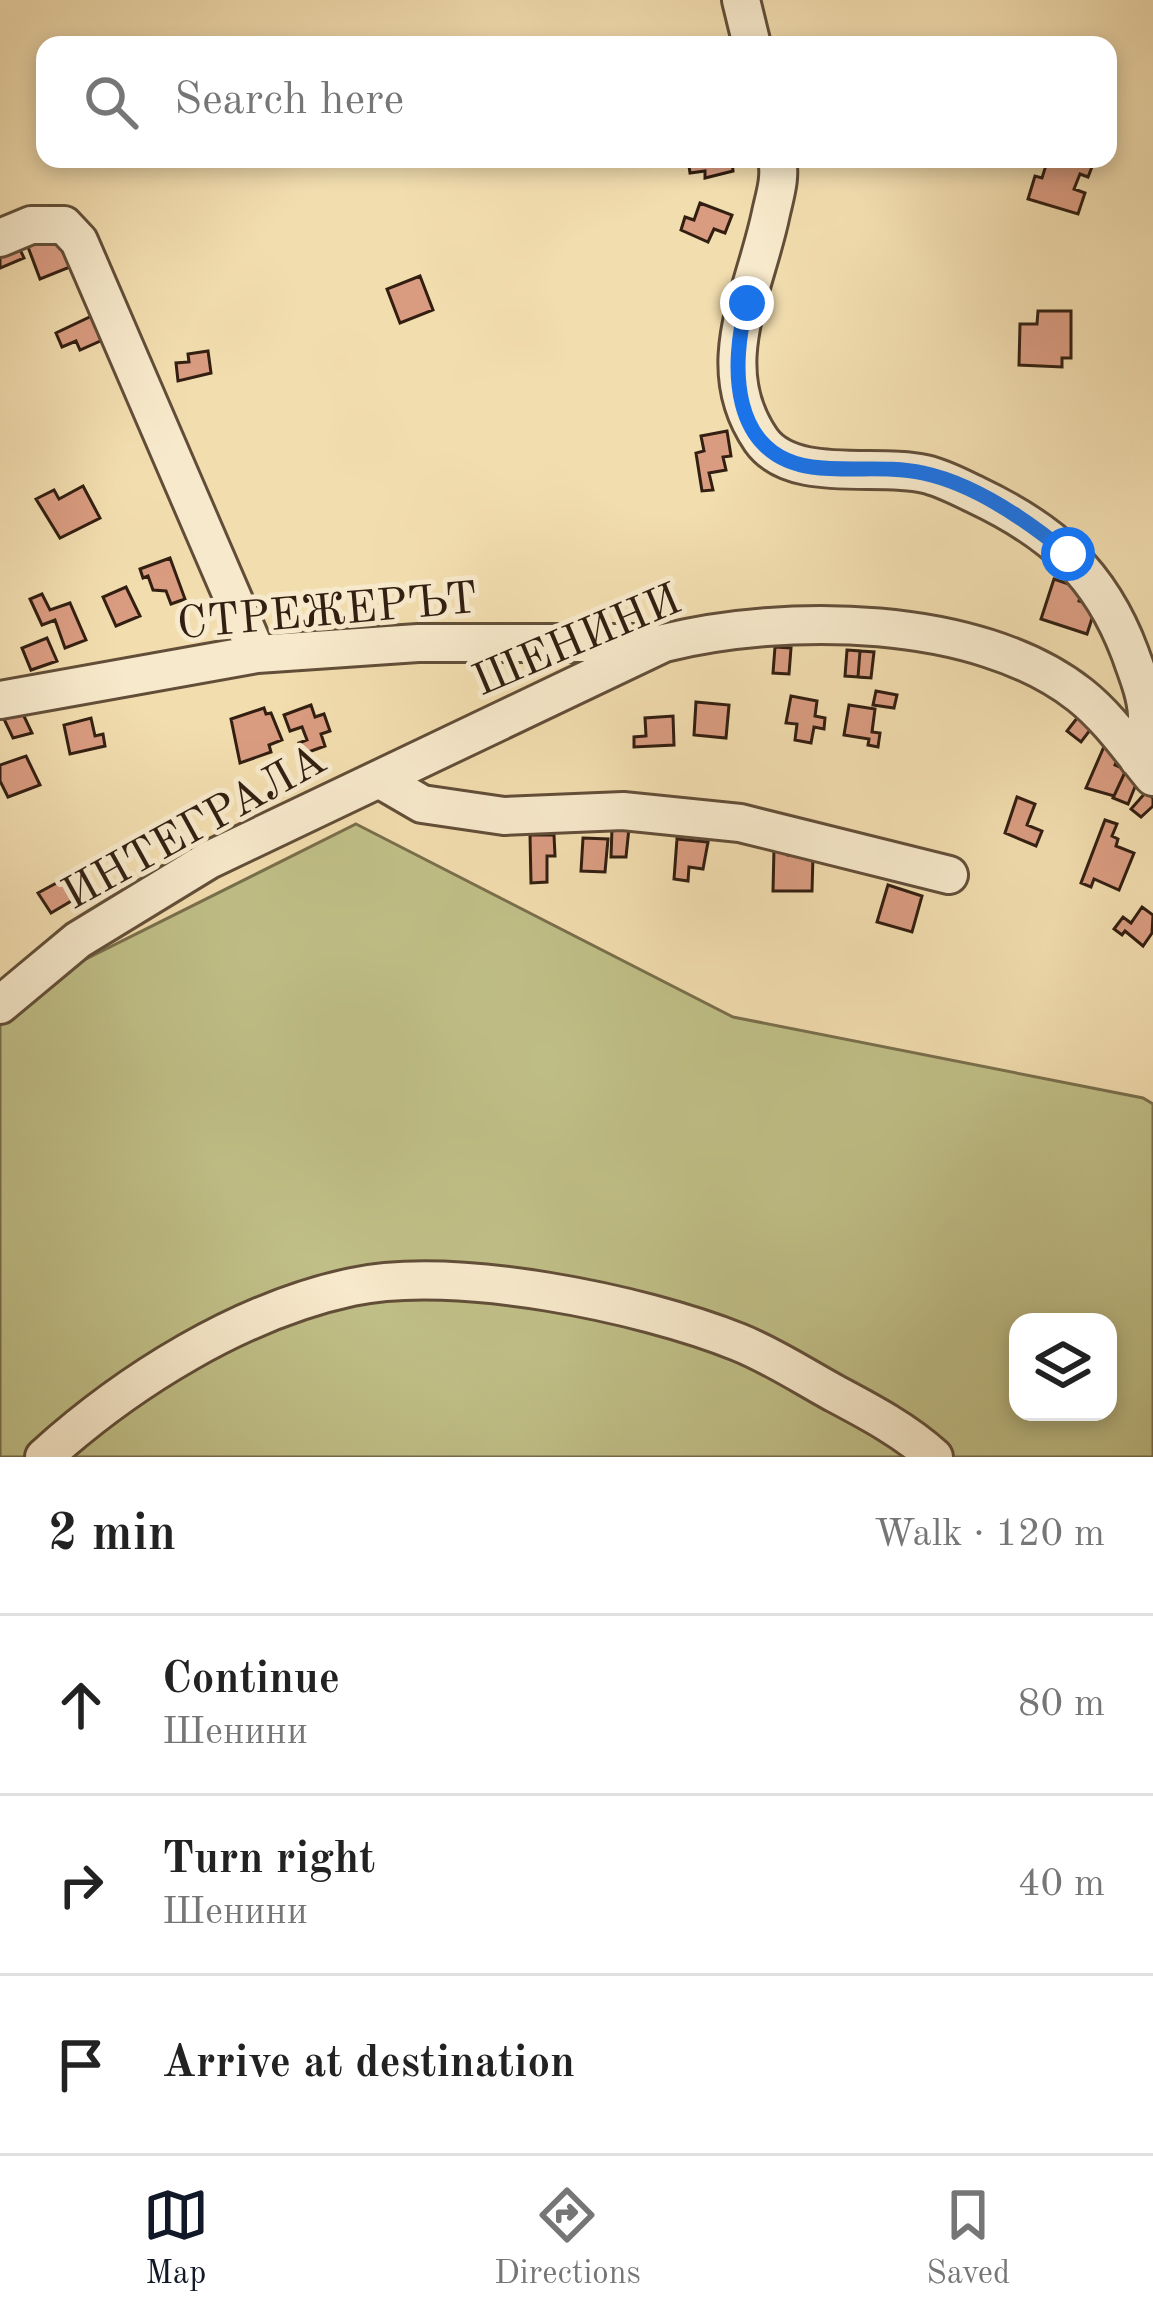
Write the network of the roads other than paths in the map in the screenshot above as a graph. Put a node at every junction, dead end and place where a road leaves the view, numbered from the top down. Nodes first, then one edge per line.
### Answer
1 (741, 0) edge
2 (750, 36) edge
3 (779, 168) edge
4 (0, 238) edge
5 (664, 643) junction
6 (257, 654) junction
7 (0, 700) edge
8 (1146, 768) edge
9 (379, 779) junction
10 (949, 875) dead end
11 (0, 1005) edge
12 (44, 1457) edge
13 (934, 1457) edge

1 - 2 street
3 - 8 street, ШЕНИНИ
4 - 6 street
5 - 6 street, СТРЕЖЕРЪТ
5 - 8 street, ШЕНИНИ
5 - 9 street, ШЕНИНИ
6 - 7 street, СТРЕЖЕРЪТ
9 - 10 street
9 - 11 street, ИНТЕГРАЛА
12 - 13 street

